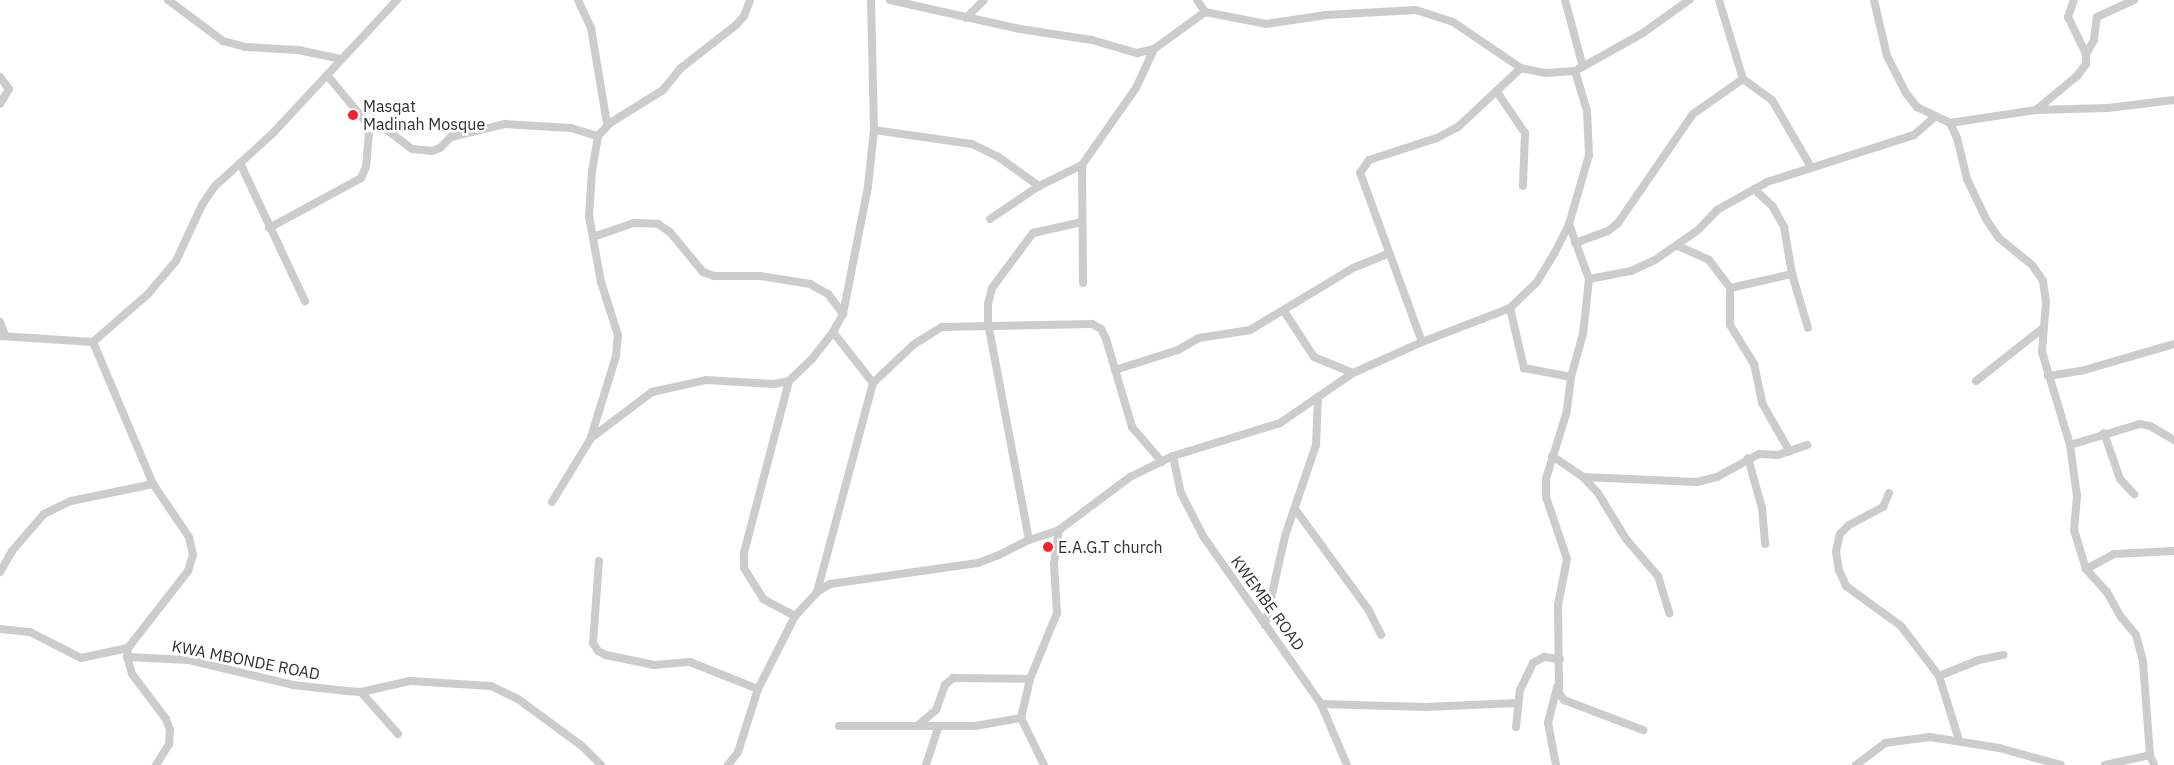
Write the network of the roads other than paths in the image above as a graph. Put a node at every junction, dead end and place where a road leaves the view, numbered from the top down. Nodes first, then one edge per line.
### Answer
1 (168, 0) edge
2 (397, 0) edge
3 (578, 0) edge
4 (750, 0) edge
5 (871, 0) edge
6 (890, 0) edge
7 (984, 0) edge
8 (1197, 0) edge
9 (1565, 0) edge
10 (1689, 0) edge
11 (1719, 0) edge
12 (1874, 0) edge
13 (2074, 0) edge
14 (2134, 0) edge
15 (1205, 12) junction
16 (966, 18) junction
17 (1154, 49) junction
18 (2086, 54) junction
19 (342, 58) junction
20 (1583, 67) junction
21 (1521, 68) junction
22 (1575, 71) junction
23 (327, 75) junction
24 (0, 76) edge
25 (1743, 78) junction
26 (1497, 92) junction
27 (2174, 100) edge
28 (0, 104) edge
29 (2036, 110) junction
30 (1936, 116) junction
31 (370, 123) junction
32 (1950, 123) junction
33 (607, 124) junction
34 (874, 130) junction
35 (598, 136) junction
36 (240, 163) junction
37 (1082, 165) junction
38 (1811, 167) junction
39 (1039, 186) junction
40 (1523, 186) dead end
41 (1754, 190) junction
42 (990, 219) dead end
43 (1082, 222) junction
44 (1569, 224) junction
45 (269, 228) junction
46 (593, 237) junction
47 (1575, 244) junction
48 (1678, 246) junction
49 (1388, 254) junction
50 (1792, 274) junction
51 (1589, 279) junction
52 (1083, 283) dead end
53 (1730, 288) junction
54 (305, 300) dead end
55 (1510, 308) junction
56 (1284, 311) junction
57 (843, 314) junction
58 (0, 322) edge
59 (988, 324) junction
60 (1808, 328) dead end
61 (2043, 328) junction
62 (833, 332) junction
63 (2, 336) edge
64 (93, 342) junction
65 (1422, 342) junction
66 (2174, 344) edge
67 (1115, 370) junction
68 (1353, 373) junction
69 (2048, 376) junction
70 (1571, 377) junction
71 (789, 381) junction
72 (1976, 381) dead end
73 (873, 383) junction
74 (1318, 397) junction
75 (2104, 434) junction
76 (591, 438) junction
77 (2174, 440) edge
78 (1807, 445) dead end
79 (2070, 445) junction
80 (1790, 452) junction
81 (1173, 456) junction
82 (1552, 456) junction
83 (1748, 458) junction
84 (1162, 462) junction
85 (1583, 477) junction
86 (153, 484) junction
87 (1889, 493) dead end
88 (2134, 494) dead end
89 (552, 502) dead end
90 (1295, 508) junction
91 (1059, 530) junction
92 (1029, 540) junction
93 (1765, 544) dead end
94 (2174, 551) edge
95 (599, 561) dead end
96 (2086, 569) junction
97 (0, 572) edge
98 (817, 592) junction
99 (1669, 613) dead end
100 (795, 616) junction
101 (1265, 625) junction
102 (0, 630) edge
103 (1381, 635) dead end
104 (128, 648) junction
105 (2003, 655) dead end
106 (127, 657) junction
107 (1560, 659) junction
108 (1939, 676) junction
109 (1030, 679) junction
110 (1558, 683) junction
111 (758, 689) junction
112 (361, 692) junction
113 (1517, 703) junction
114 (1322, 704) junction
115 (1021, 718) junction
116 (839, 726) dead end
117 (917, 726) junction
118 (938, 727) junction
119 (1516, 727) dead end
120 (1643, 730) dead end
121 (398, 734) dead end
122 (1959, 740) junction
123 (2150, 755) junction
124 (156, 765) edge
125 (601, 765) edge
126 (728, 765) edge
127 (926, 765) edge
128 (1044, 765) edge
129 (1347, 765) edge
130 (1556, 765) edge
131 (1856, 765) edge
132 (2061, 765) edge
133 (2105, 765) edge
134 (2154, 765) edge

1 - 19 street
2 - 19 street
3 - 33 street
4 - 33 street
5 - 34 street
6 - 16 street
7 - 16 street
8 - 15 street
9 - 20 street
10 - 20 street
11 - 25 street
12 - 30 street
13 - 18 street
14 - 18 street
15 - 17 street
15 - 21 street
16 - 17 street
17 - 37 street
18 - 29 street
19 - 23 street
20 - 22 street
21 - 22 street
21 - 26 street
22 - 44 street
23 - 31 street
23 - 36 street
24 - 28 street
25 - 38 street
25 - 47 street
26 - 40 street
26 - 49 street
27 - 29 street
29 - 32 street
30 - 32 street
30 - 38 street
31 - 35 street
31 - 45 street
32 - 61 street
33 - 35 street
34 - 39 street
34 - 57 street
35 - 46 street
36 - 45 street
36 - 64 street
37 - 39 street
37 - 43 street
38 - 41 street
39 - 42 street
41 - 48 street
41 - 50 street
43 - 52 street
43 - 59 street
44 - 47 street
44 - 55 street
45 - 54 street
46 - 57 street
46 - 76 street
47 - 51 street
48 - 51 street
48 - 53 street
49 - 56 street
49 - 65 street
50 - 53 street
50 - 60 street
51 - 70 street
53 - 80 street
55 - 65 street
55 - 70 street
56 - 67 street
56 - 68 street
57 - 62 street
58 - 63 street
59 - 67 street
59 - 73 street
59 - 92 street
61 - 69 street
61 - 72 street
62 - 71 street
62 - 73 street
63 - 64 street
64 - 86 street
65 - 68 street
66 - 69 street
67 - 84 street
68 - 74 street
69 - 79 street
70 - 82 street
71 - 76 street
71 - 100 street
73 - 98 street
74 - 81 street
74 - 90 street
75 - 77 street
75 - 79 street
75 - 88 street
76 - 89 street
78 - 80 street
79 - 96 street
80 - 83 street
81 - 84 street
81 - 101 street, KWEMBE ROAD
82 - 85 street
82 - 107 street
83 - 85 street
83 - 93 street
84 - 91 street
85 - 99 street
86 - 97 street
86 - 104 street
87 - 108 street
90 - 101 street
90 - 103 street
91 - 92 street
91 - 109 street
92 - 98 street
94 - 96 street
95 - 111 street
96 - 123 street
98 - 100 street
100 - 111 street
101 - 114 street, KWEMBE ROAD
102 - 104 street
104 - 106 street
105 - 108 street
106 - 112 street, KWA MBONDE ROAD
106 - 124 street
107 - 110 street
107 - 113 street
108 - 122 street
109 - 115 street
109 - 117 street
110 - 120 street
110 - 130 street
111 - 126 street
112 - 121 street
112 - 125 street, KWA MBONDE ROAD
113 - 114 street
113 - 119 street
114 - 129 street, KWEMBE ROAD
115 - 118 street
115 - 128 street
116 - 117 street
117 - 118 street
118 - 127 street
122 - 131 street
122 - 132 street
123 - 133 street
123 - 134 street

